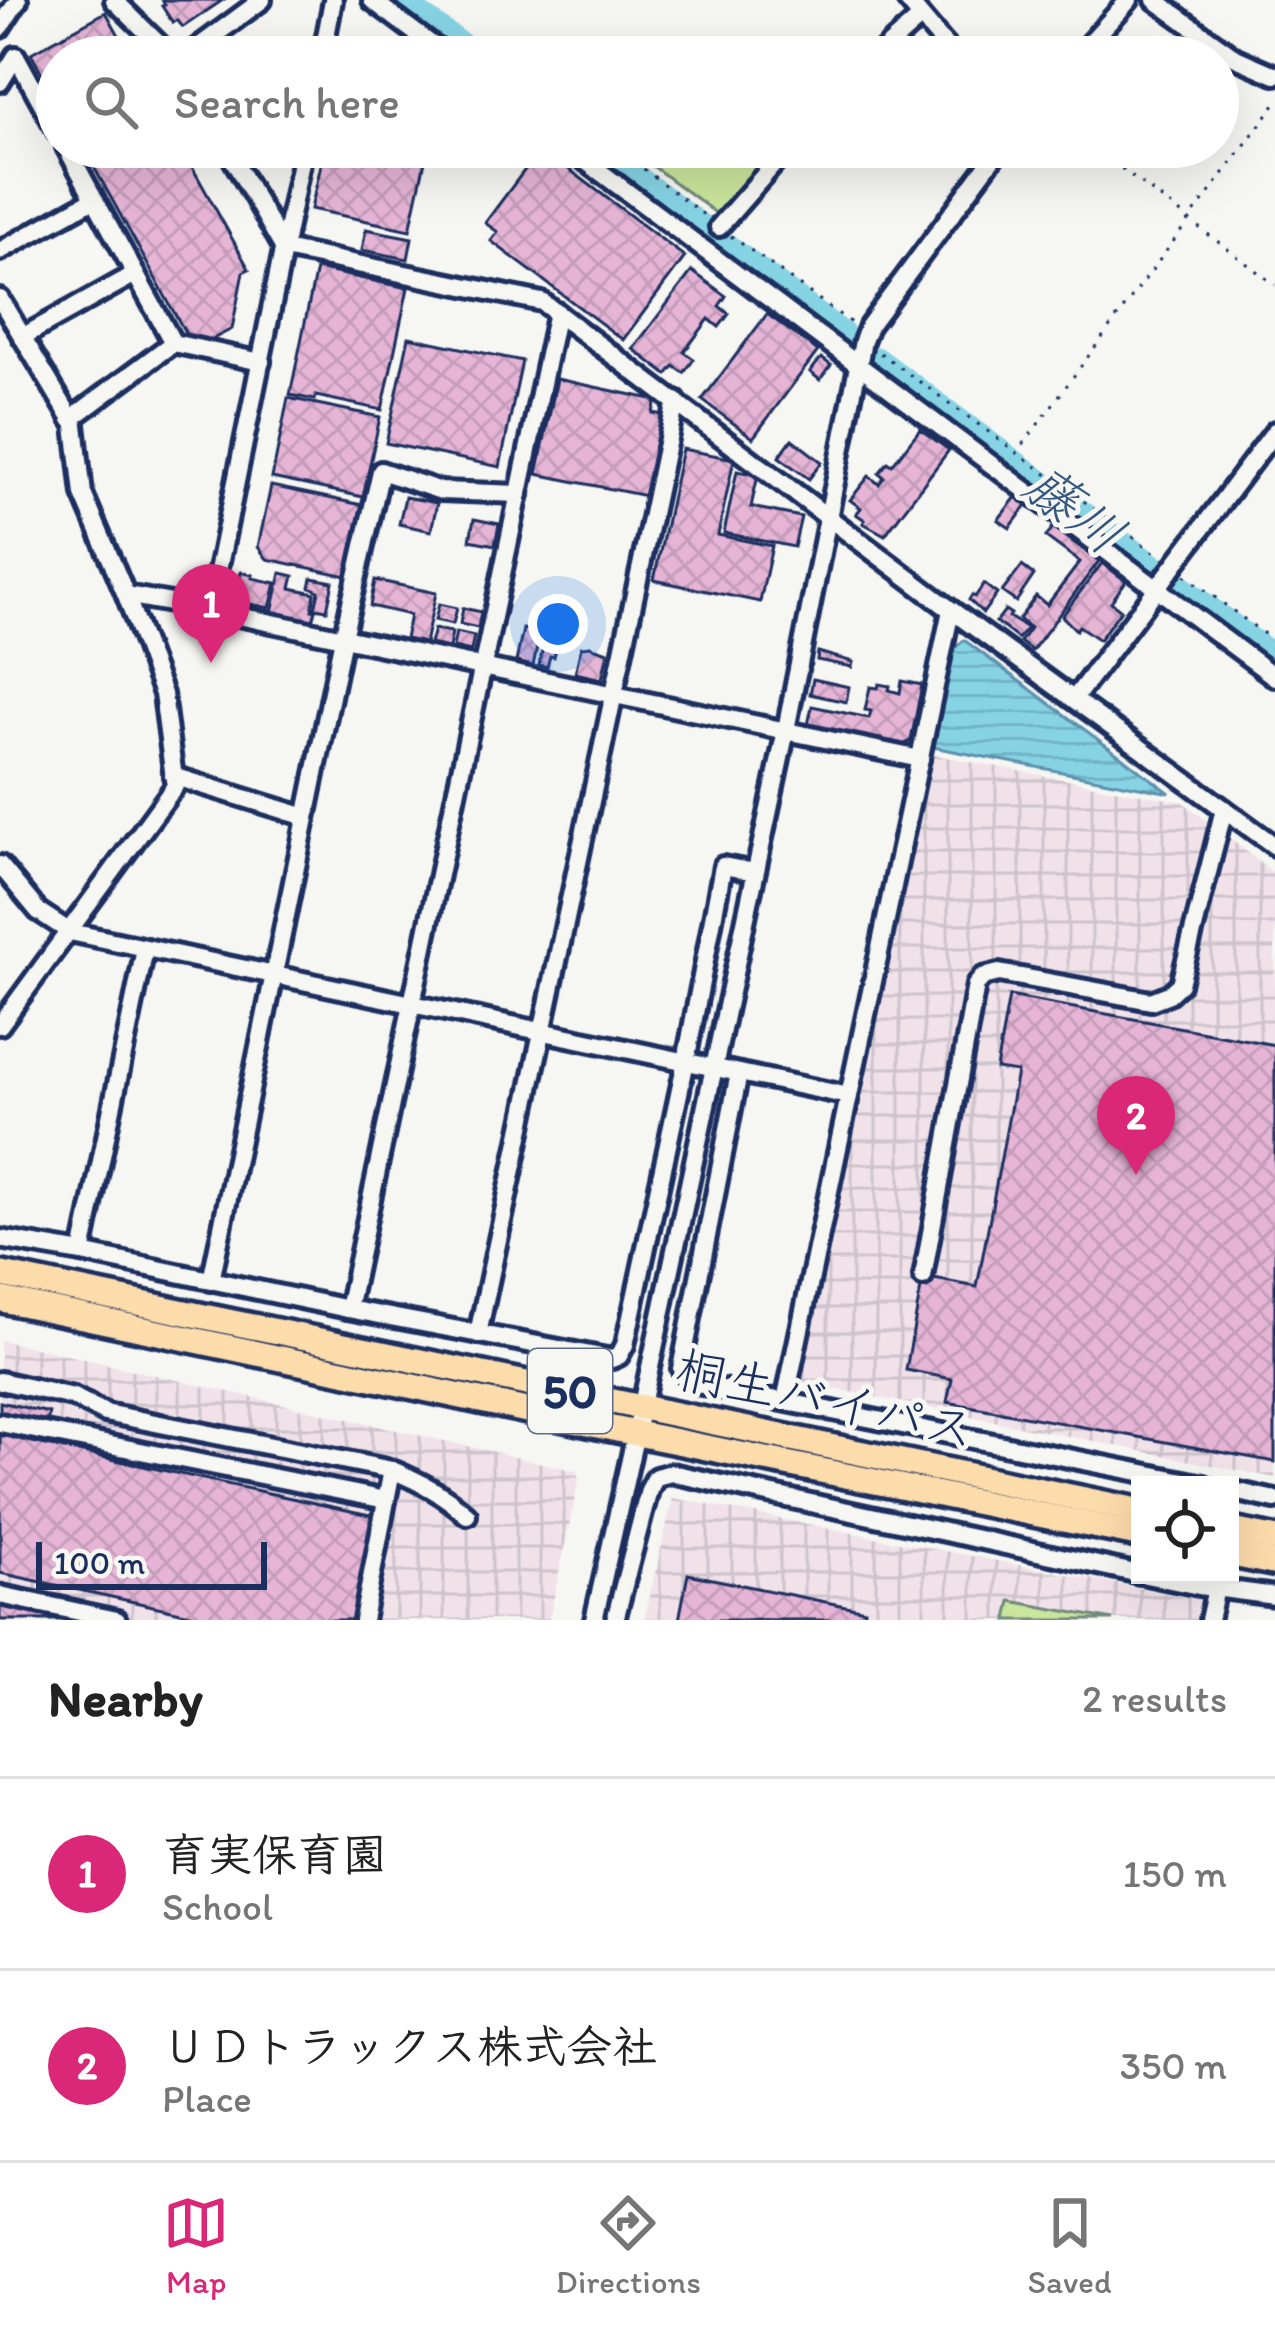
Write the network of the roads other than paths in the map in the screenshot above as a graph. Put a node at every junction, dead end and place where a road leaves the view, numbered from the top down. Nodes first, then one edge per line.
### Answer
1 (18, 0) edge
2 (114, 0) edge
3 (262, 0) edge
4 (333, 0) edge
5 (372, 0) edge
6 (907, 0) edge
7 (1130, 0) edge
8 (1155, 0) edge
9 (920, 18) junction
10 (0, 28) edge
11 (151, 36) edge
12 (213, 36) edge
13 (326, 36) edge
14 (420, 36) edge
15 (899, 36) edge
16 (936, 36) edge
17 (1097, 36) edge
18 (1205, 36) edge
19 (1239, 59) edge
20 (1275, 75) edge
21 (0, 82) edge
22 (36, 93) edge
23 (76, 168) edge
24 (238, 168) edge
25 (300, 168) edge
26 (595, 168) edge
27 (771, 168) edge
28 (986, 168) edge
29 (94, 200) junction
30 (719, 227) road end
31 (284, 249) junction
32 (0, 251) edge
33 (135, 274) junction
34 (0, 299) edge
35 (557, 312) junction
36 (22, 337) junction
37 (173, 344) junction
38 (260, 362) junction
39 (856, 366) junction
40 (676, 401) junction
41 (71, 418) junction
42 (1275, 431) edge
43 (519, 494) junction
44 (827, 514) junction
45 (1157, 590) junction
46 (126, 596) junction
47 (209, 610) junction
48 (951, 610) junction
49 (343, 638) junction
50 (482, 668) junction
51 (1275, 677) edge
52 (613, 695) junction
53 (1074, 699) junction
54 (786, 730) junction
55 (920, 759) junction
56 (173, 776) junction
57 (1224, 808) junction
58 (305, 817) junction
59 (1275, 846) edge
60 (0, 865) edge
61 (755, 872) junction
62 (70, 932) junction
63 (145, 950) junction
64 (272, 975) junction
65 (414, 1004) junction
66 (0, 1025) edge
67 (544, 1031) junction
68 (686, 1061) junction
69 (714, 1068) junction
70 (739, 1073) junction
71 (849, 1096) junction
72 (0, 1240) edge
73 (82, 1253) junction
74 (0, 1274) edge
75 (923, 1277) dead end
76 (211, 1280) junction
77 (0, 1299) edge
78 (348, 1310) junction
79 (478, 1334) junction
80 (0, 1381) edge
81 (785, 1401) junction
82 (642, 1406) junction
83 (0, 1423) edge
84 (636, 1433) junction
85 (392, 1470) junction
86 (1159, 1476) edge
87 (1239, 1492) edge
88 (386, 1500) junction
89 (1275, 1500) edge
90 (1131, 1509) edge
91 (467, 1515) dead end
92 (1239, 1532) edge
93 (1131, 1533) edge
94 (1275, 1539) edge
95 (1239, 1556) edge
96 (1275, 1563) edge
97 (1131, 1571) edge
98 (1195, 1584) edge
99 (1216, 1588) junction
100 (0, 1595) edge
101 (1275, 1596) edge
102 (117, 1620) edge
103 (363, 1620) edge
104 (594, 1620) edge
105 (615, 1620) edge
106 (1209, 1620) edge

1 - 10 street
2 - 11 street
3 - 12 street
4 - 13 street
5 - 14 street
6 - 9 street
7 - 17 street
8 - 18 street
9 - 15 street
9 - 16 street
19 - 20 street
21 - 22 street
23 - 29 street
24 - 31 street
25 - 31 street
26 - 39 street
27 - 30 street
28 - 39 street
29 - 32 street
29 - 33 street
31 - 35 street
31 - 38 street
33 - 36 street
33 - 37 street
34 - 36 street
35 - 40 street
35 - 43 street
36 - 41 street
37 - 38 street
37 - 41 street
38 - 47 street
39 - 44 street
39 - 45 street
40 - 44 street
40 - 52 street
41 - 46 street
42 - 45 street
43 - 49 street
43 - 50 street
44 - 48 street
44 - 54 street
45 - 51 street
45 - 53 street
46 - 47 street
46 - 56 street
47 - 49 street
48 - 53 street
48 - 55 street
49 - 50 street
49 - 58 street
50 - 52 street
50 - 65 street
52 - 54 street
52 - 67 street
53 - 57 street
54 - 55 street
54 - 61 street
55 - 71 street
56 - 58 street
56 - 62 street
57 - 59 street
57 - 75 street
58 - 64 street
60 - 62 street
61 - 68 street
61 - 69 street
62 - 63 street
62 - 66 street
63 - 64 street
63 - 73 street
64 - 65 street
64 - 76 street
65 - 67 street
65 - 78 street
67 - 68 street
67 - 79 street
68 - 69 street
68 - 79 street
69 - 70 street
69 - 82 street
70 - 71 street
70 - 81 street
71 - 81 street
72 - 73 street
73 - 76 street
74 - 82 highway, 桐生バイパス / 50
76 - 78 street
77 - 84 highway, 桐生バイパス / 50
78 - 79 street
80 - 85 street
81 - 86 street
82 - 84 street
82 - 90 highway, 桐生バイパス / 50
83 - 88 street
84 - 93 highway, 桐生バイパス / 50
84 - 104 street
85 - 88 street
85 - 91 street
87 - 89 street
88 - 103 street
92 - 94 highway
95 - 96 highway
97 - 105 street
98 - 99 street
99 - 101 street
99 - 106 street
100 - 102 street

